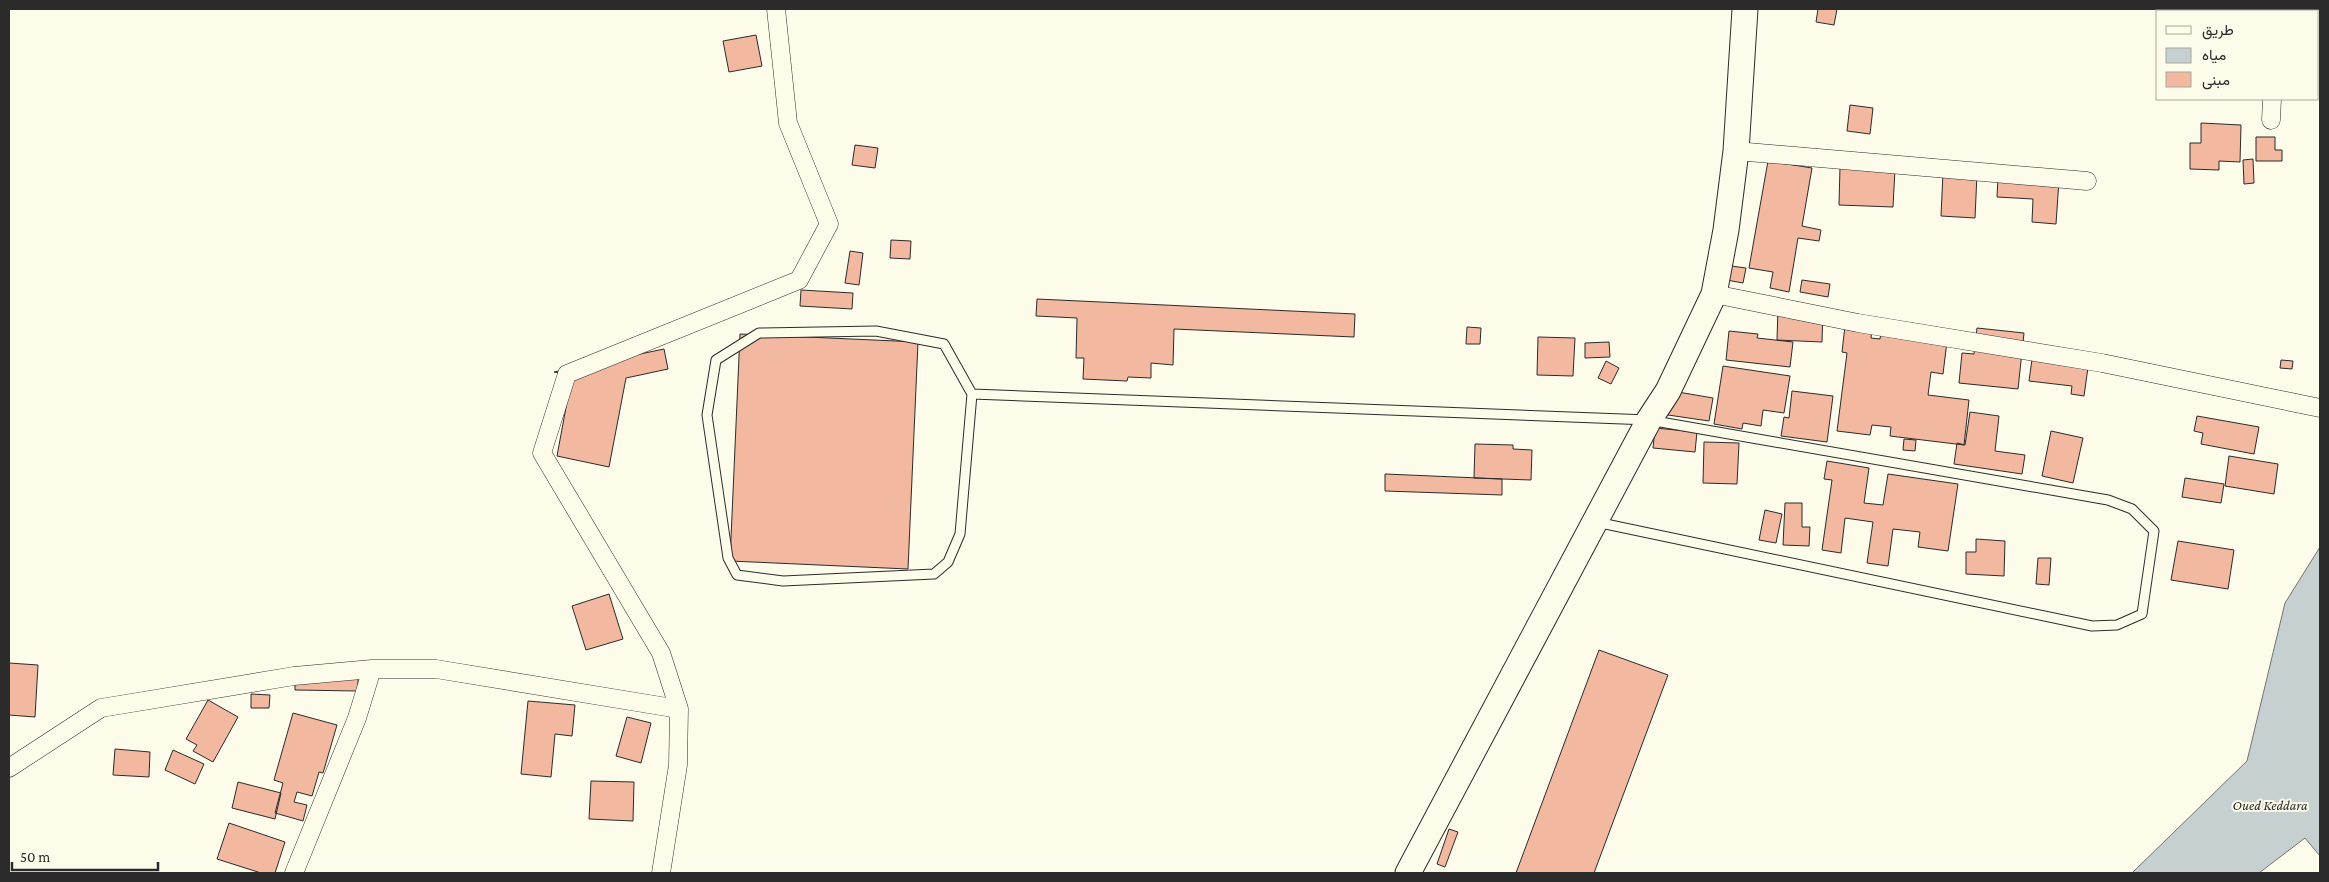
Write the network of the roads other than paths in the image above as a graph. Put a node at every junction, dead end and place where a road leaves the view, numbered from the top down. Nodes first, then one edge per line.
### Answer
1 (776, 9) edge
2 (1745, 9) edge
3 (2272, 100) edge
4 (2271, 120) dead end
5 (1736, 150) junction
6 (2087, 181) dead end
7 (1714, 294) junction
8 (972, 394) junction
9 (2320, 408) edge
10 (1649, 420) junction
11 (1596, 522) junction
12 (372, 669) junction
13 (679, 709) junction
14 (9, 768) edge
15 (294, 873) edge
16 (661, 873) edge
17 (1408, 873) edge

1 - 13 street
2 - 5 main road
3 - 4 street
5 - 6 street
5 - 7 main road
7 - 9 street
7 - 10 main road
8 - 8 lane
8 - 10 lane
10 - 11 main road
10 - 11 lane
11 - 17 main road
12 - 13 street
12 - 14 street
12 - 15 street
13 - 16 street

